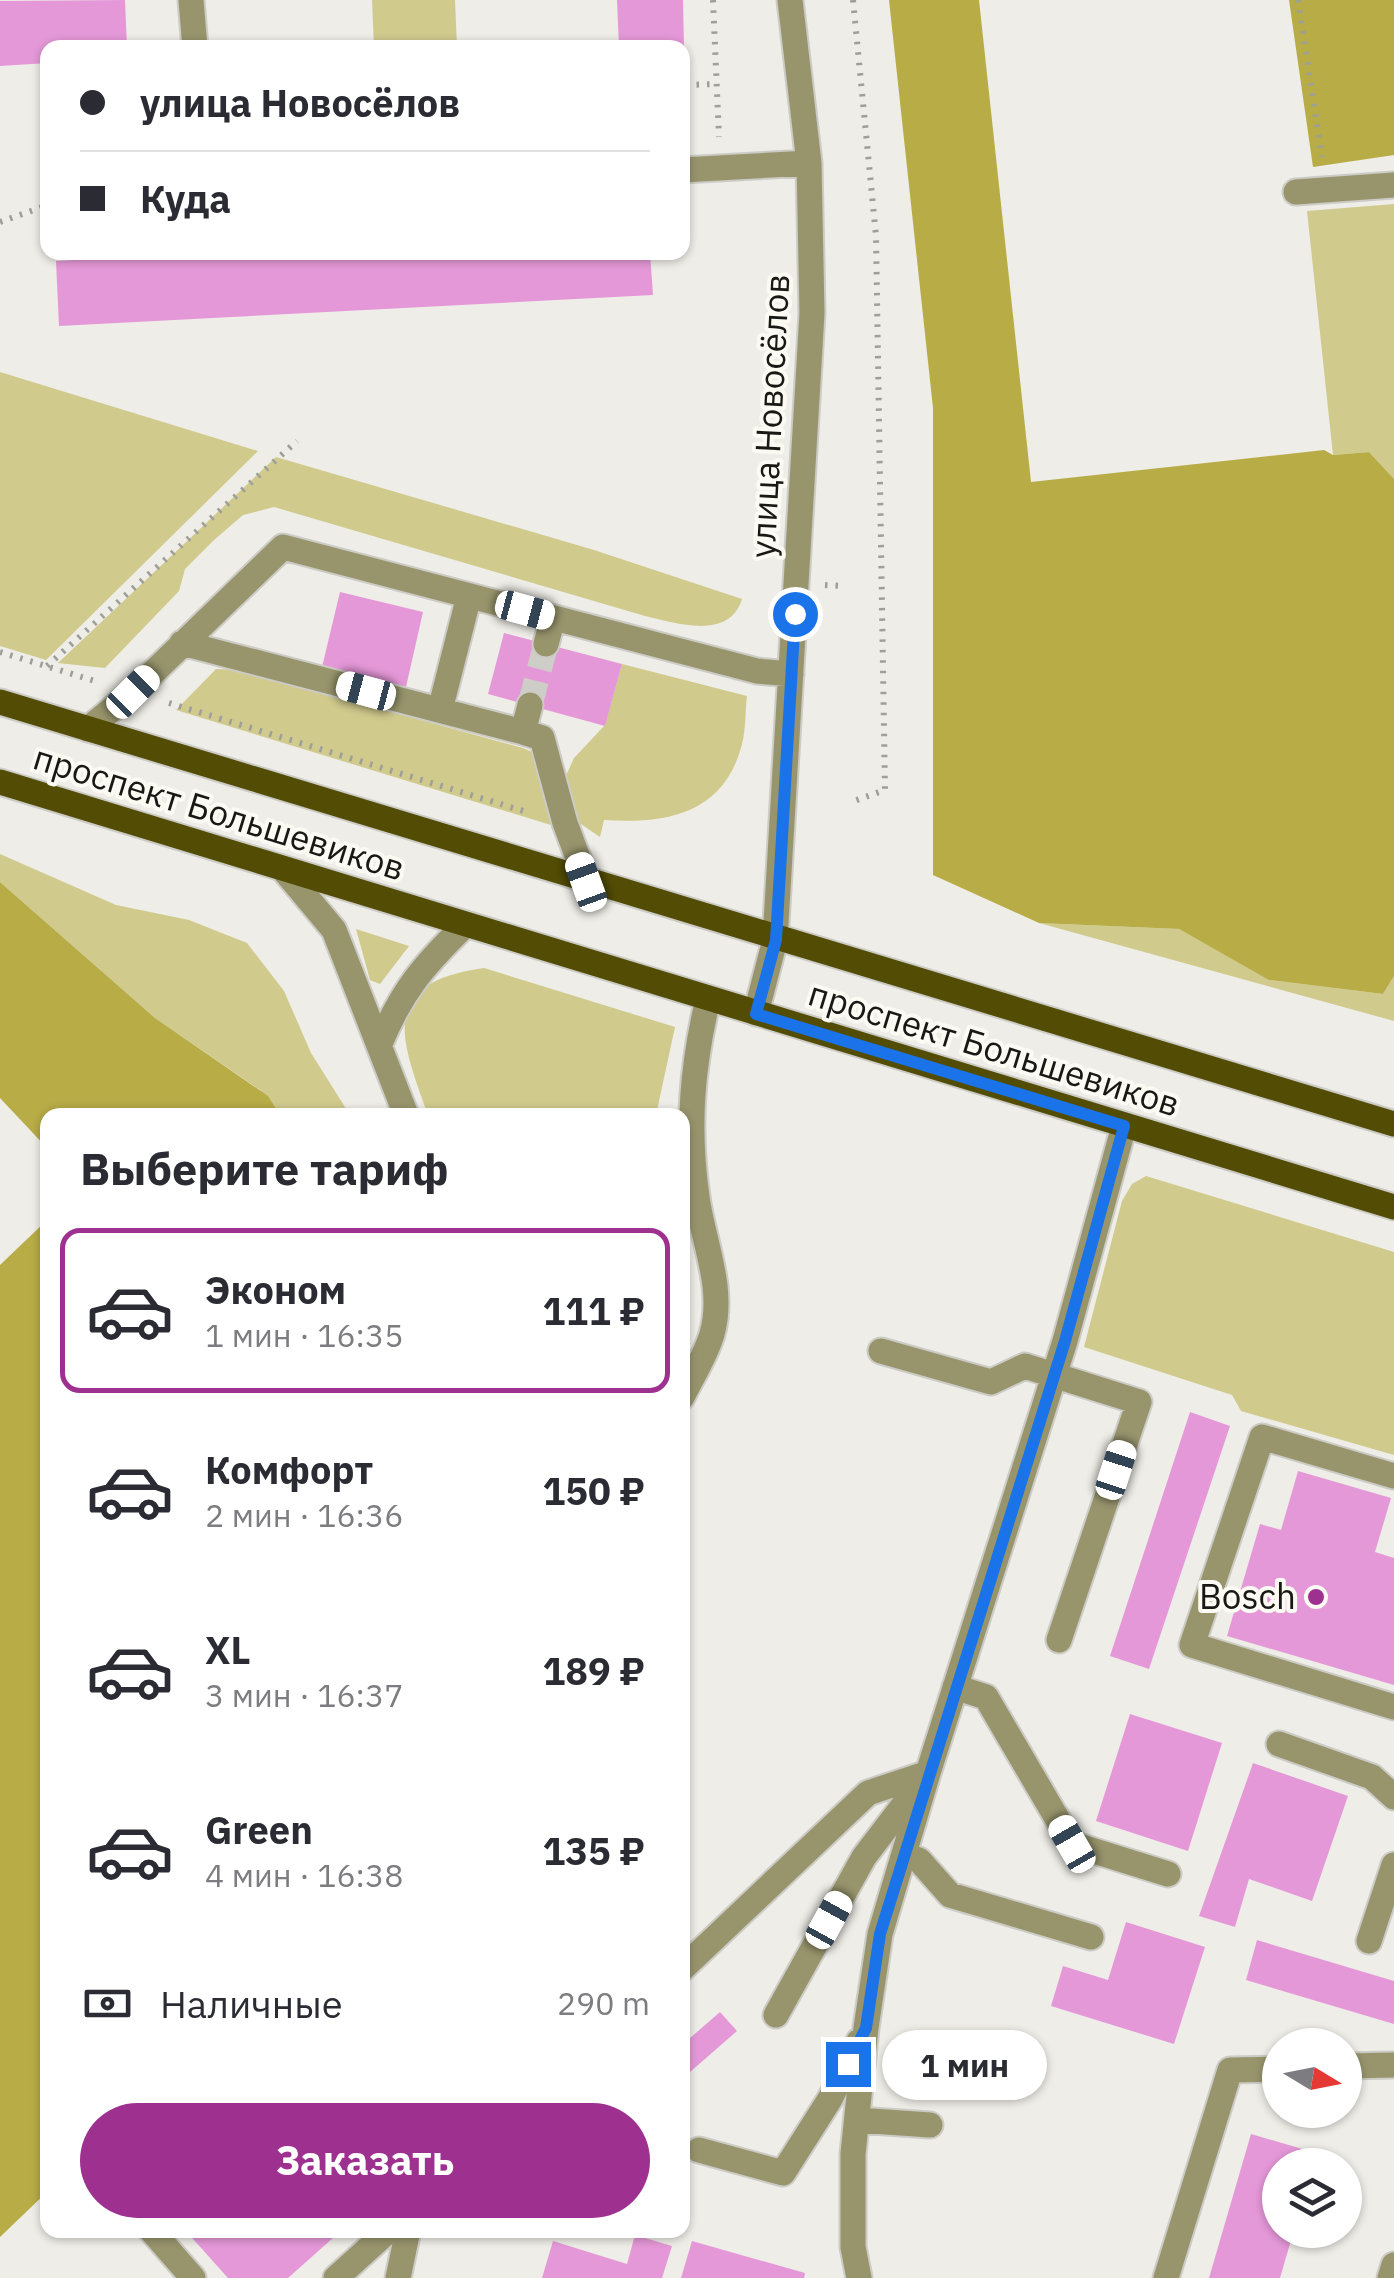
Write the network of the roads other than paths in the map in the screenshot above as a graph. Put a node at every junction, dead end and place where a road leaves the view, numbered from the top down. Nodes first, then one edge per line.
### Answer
1 (191, 0) edge
2 (790, 0) edge
3 (194, 40) edge
4 (809, 163) junction
5 (690, 170) edge
6 (1394, 184) edge
7 (1296, 192) dead end
8 (469, 596) junction
9 (553, 618) junction
10 (182, 643) junction
11 (546, 644) tunnel mouth
12 (792, 674) junction
13 (0, 702) edge
14 (530, 705) tunnel mouth
15 (440, 710) junction
16 (88, 730) junction
17 (523, 732) junction
18 (0, 782) edge
19 (283, 869) junction
20 (586, 882) junction
21 (464, 926) junction
22 (776, 940) junction
23 (708, 999) junction
24 (756, 1014) junction
25 (379, 1046) junction
26 (403, 1108) edge
27 (1394, 1124) edge
28 (1124, 1126) junction
29 (1394, 1207) edge
30 (881, 1351) dead end
31 (1054, 1374) junction
32 (690, 1380) edge
33 (1394, 1476) edge
34 (1059, 1640) dead end
35 (955, 1686) junction
36 (1394, 1706) edge
37 (1279, 1744) dead end
38 (928, 1774) junction
39 (1394, 1797) edge
40 (904, 1855) junction
41 (1394, 1865) edge
42 (1168, 1874) dead end
43 (1091, 1937) dead end
44 (1369, 1941) dead end
45 (690, 1956) edge
46 (776, 2015) dead end
47 (866, 2028) junction
48 (1394, 2064) edge
49 (1362, 2065) edge
50 (1262, 2069) edge
51 (858, 2120) junction
52 (930, 2125) dead end
53 (700, 2150) dead end
54 (158, 2238) edge
55 (380, 2238) edge
56 (406, 2238) edge
57 (1394, 2265) edge
58 (193, 2278) edge
59 (336, 2278) edge
60 (398, 2278) edge
61 (858, 2278) edge
62 (1166, 2278) edge
63 (1390, 2278) edge

1 - 3 street
2 - 4 street, улица Новосёлов
4 - 5 street
4 - 12 street, улица Новосёлов
6 - 7 street
8 - 9 street
8 - 10 street
8 - 15 street
9 - 11 street
9 - 12 street
10 - 15 street
10 - 16 street
12 - 22 street, улица Новосёлов
13 - 16 main road, проспект Большевиков
14 - 17 street
15 - 17 street
16 - 20 main road, проспект Большевиков
17 - 20 street
18 - 19 main road, проспект Большевиков
19 - 21 main road, проспект Большевиков
19 - 25 street
20 - 22 main road, проспект Большевиков
21 - 23 main road, проспект Большевиков
21 - 25 street
22 - 24 street, улица Новосёлов
22 - 27 main road, проспект Большевиков
23 - 24 main road, проспект Большевиков
23 - 32 street
24 - 28 main road, проспект Большевиков
25 - 26 street
28 - 29 main road, проспект Большевиков
28 - 31 street
30 - 31 street
31 - 34 street
31 - 35 street
33 - 36 street
35 - 38 street
35 - 42 street
37 - 39 street
38 - 40 street
38 - 45 street
38 - 46 street
40 - 43 street
40 - 47 street
41 - 44 street
47 - 51 street
47 - 53 street
48 - 49 street
50 - 62 street
51 - 52 street
51 - 61 street
54 - 58 street
55 - 59 street
56 - 60 street
57 - 63 street

